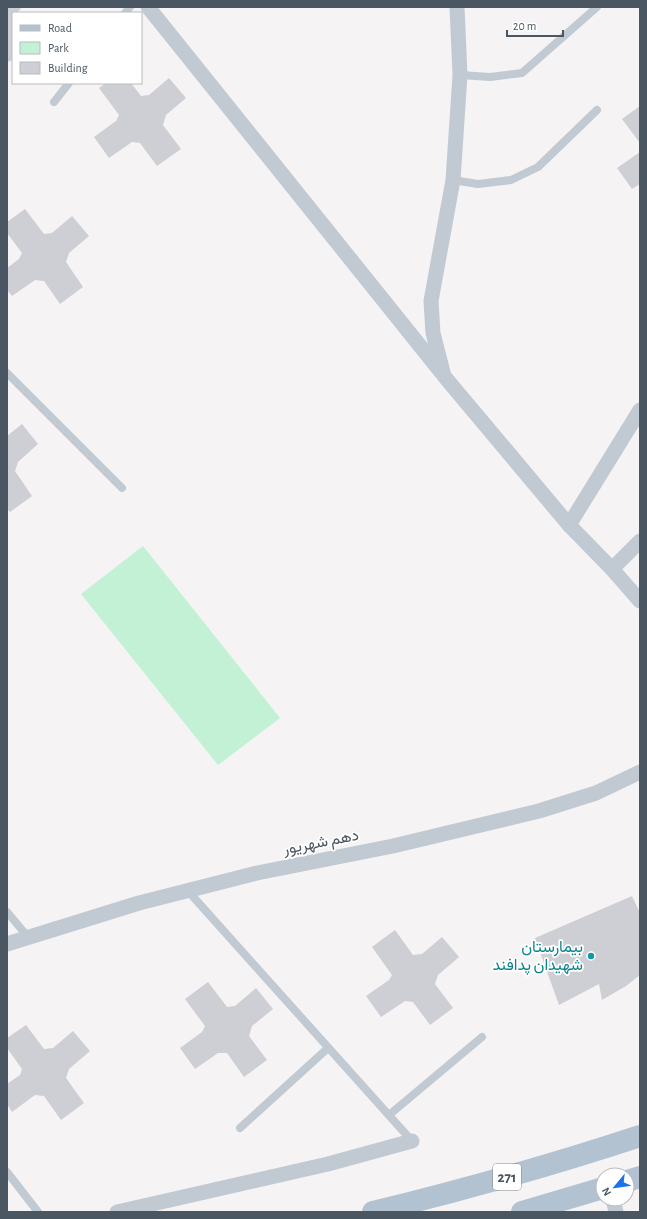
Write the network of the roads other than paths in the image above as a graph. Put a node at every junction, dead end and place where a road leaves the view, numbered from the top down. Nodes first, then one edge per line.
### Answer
1 (148, 7) edge
2 (457, 7) edge
3 (597, 7) edge
4 (460, 75) junction
5 (68, 84) edge
6 (54, 102) dead end
7 (597, 110) dead end
8 (453, 180) junction
9 (7, 373) edge
10 (444, 376) junction
11 (640, 410) edge
12 (122, 488) dead end
13 (569, 526) junction
14 (640, 541) edge
15 (612, 569) junction
16 (640, 601) edge
17 (640, 772) edge
18 (188, 891) junction
19 (7, 912) edge
20 (28, 937) junction
21 (7, 944) edge
22 (482, 1037) dead end
23 (328, 1048) junction
24 (389, 1115) junction
25 (240, 1128) dead end
26 (640, 1136) edge
27 (412, 1142) joint
28 (7, 1172) edge
29 (595, 1190) edge
30 (38, 1212) edge
31 (117, 1212) edge
32 (373, 1212) edge
33 (522, 1212) edge

1 - 10 street
2 - 4 street
3 - 4 lane
4 - 8 street
5 - 6 lane
7 - 8 lane
8 - 10 street
9 - 12 lane
10 - 13 street
11 - 13 street
13 - 15 street
14 - 15 street
15 - 16 street
17 - 18 street, دهم شهریور
18 - 20 street, دهم شهریور
18 - 23 lane
19 - 20 lane
20 - 21 street, دهم شهریور
22 - 24 lane
23 - 24 lane
23 - 25 lane
24 - 27 lane
26 - 32 main road, 271
27 - 31 street
28 - 30 lane
29 - 33 main road, 271

